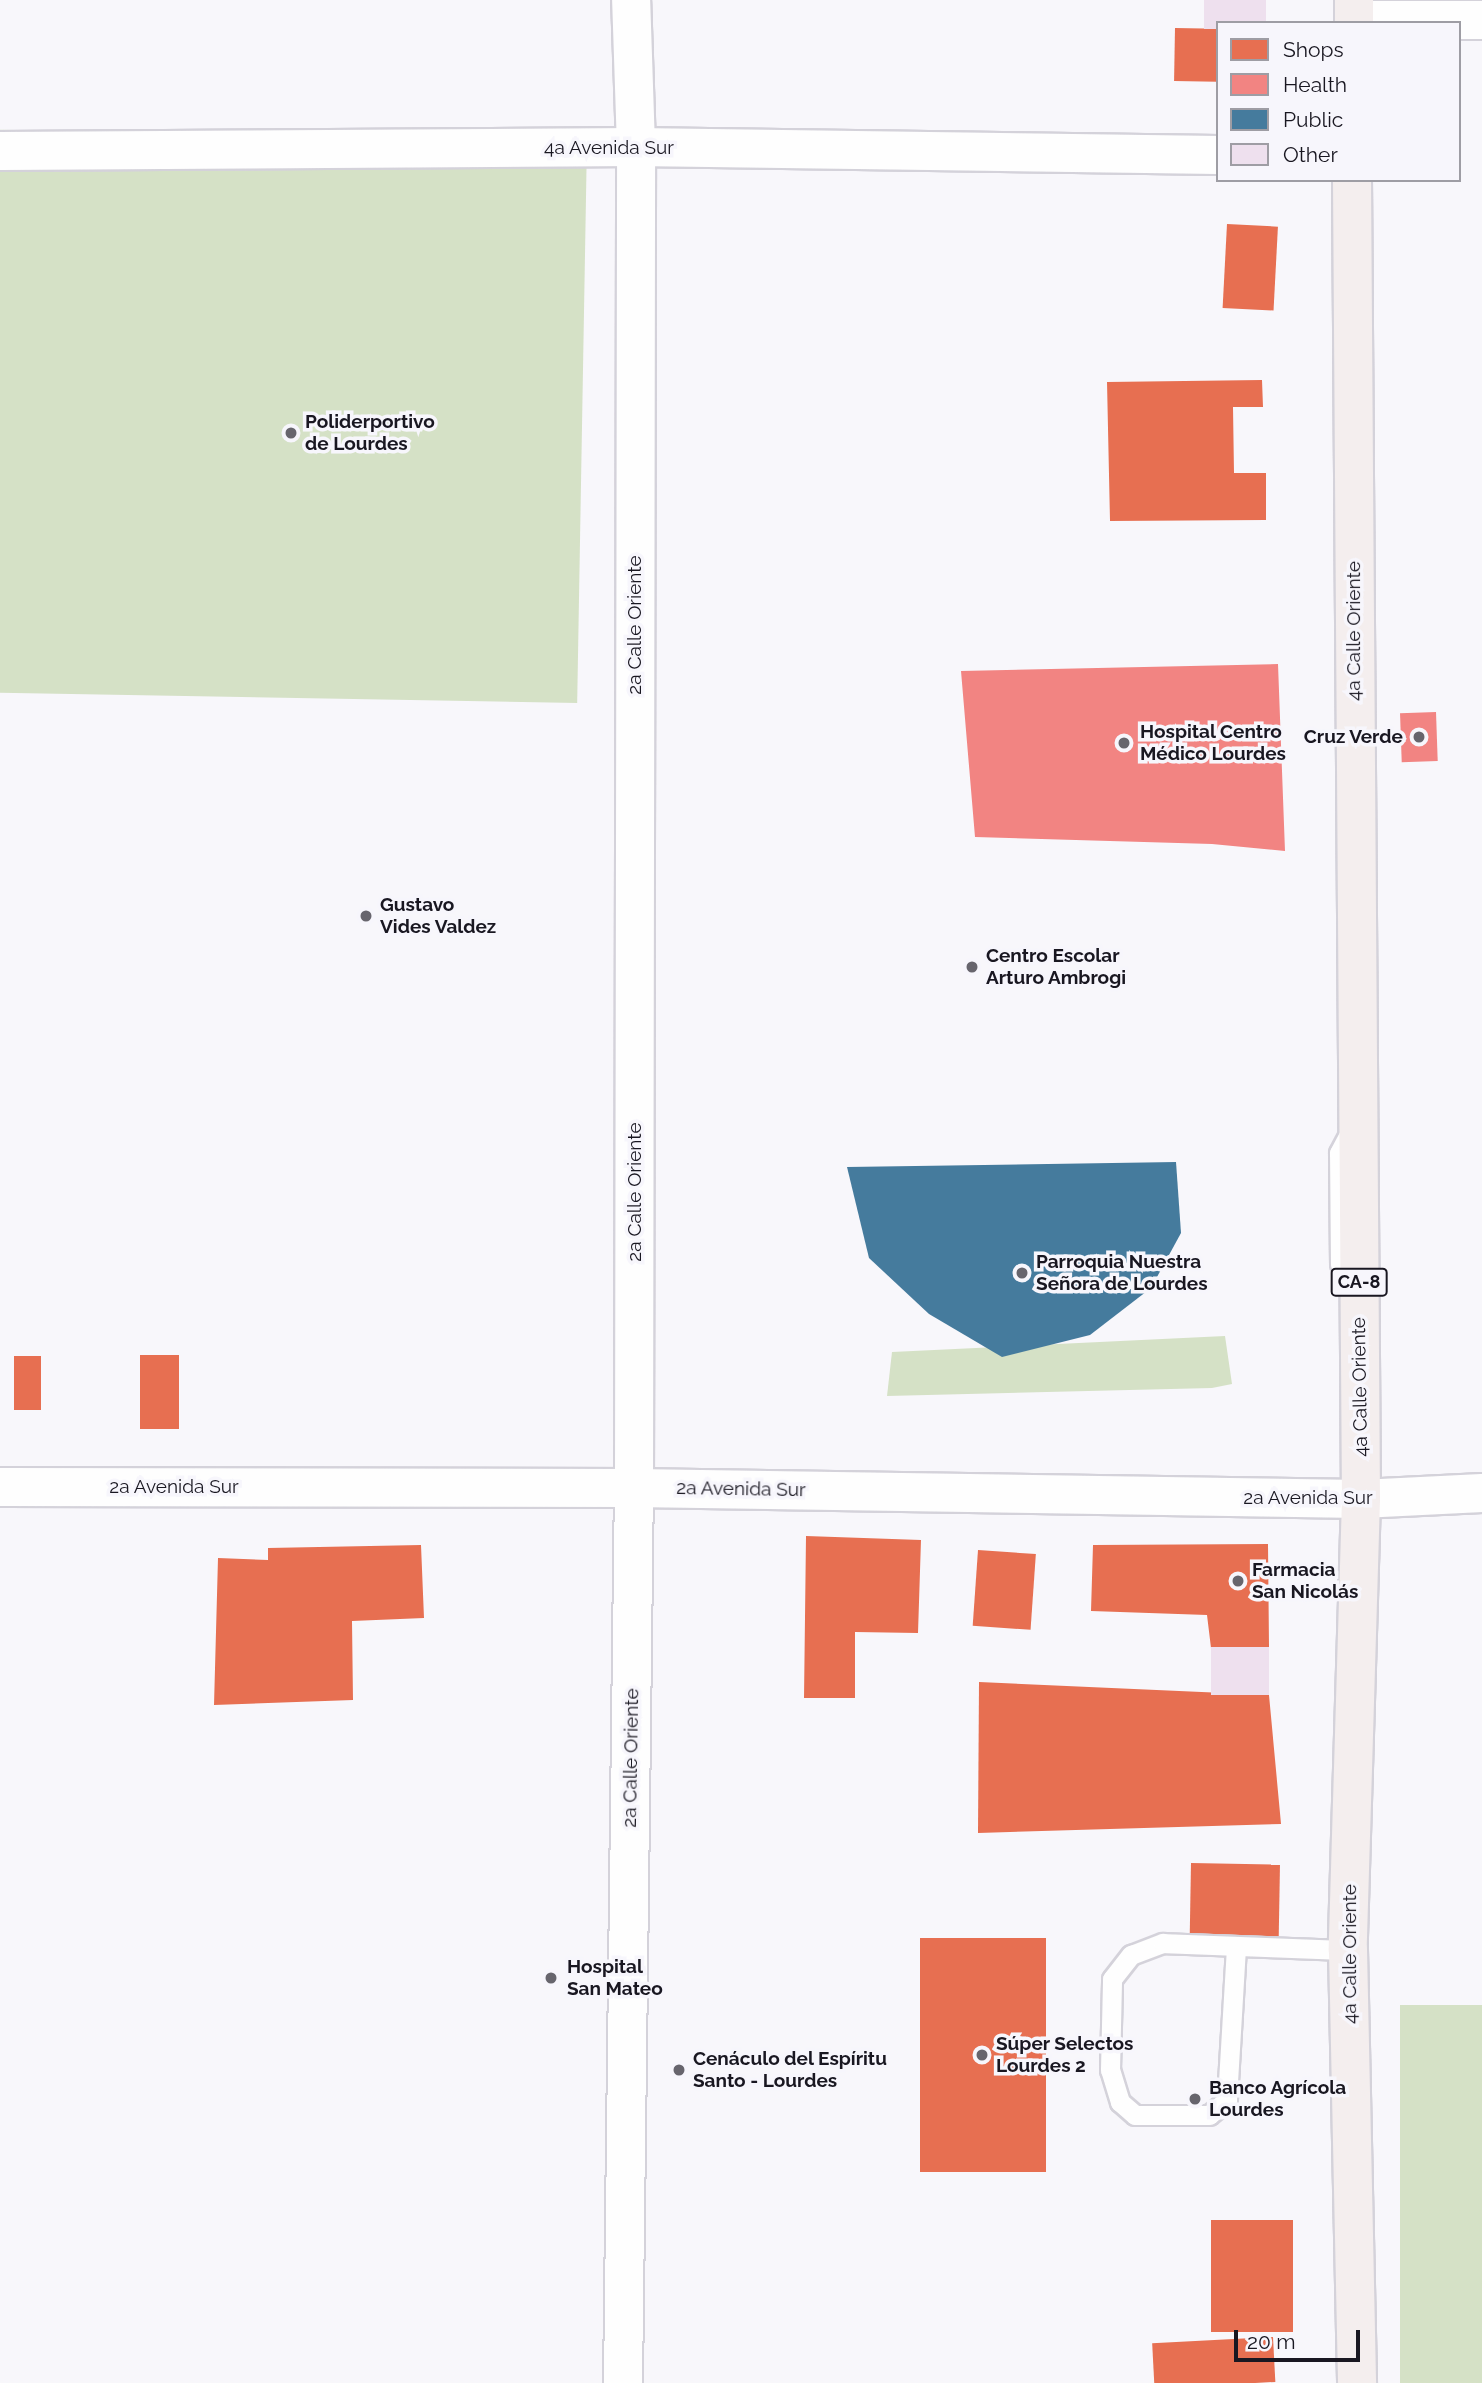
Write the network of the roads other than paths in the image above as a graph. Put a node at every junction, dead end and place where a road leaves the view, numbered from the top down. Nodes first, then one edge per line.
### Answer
1 (631, 0) edge
2 (1354, 14) edge
3 (1482, 20) edge
4 (636, 147) junction
5 (0, 151) edge
6 (1216, 155) edge
7 (1352, 182) edge
8 (0, 1487) edge
9 (634, 1488) junction
10 (1482, 1493) edge
11 (1361, 1499) junction
12 (1236, 1947) junction
13 (1348, 1950) junction
14 (623, 2383) edge
15 (1357, 2383) edge

1 - 4 street, 2a Calle Oriente
2 - 3 street
4 - 5 street, 4a Avenida Sur
4 - 6 street, 4a Avenida Sur
4 - 9 street, 2a Calle Oriente
7 - 11 highway, 4a Calle Oriente / CA-8
8 - 9 street, 2a Avenida Sur
9 - 11 street, 2a Avenida Sur
9 - 14 street, 2a Calle Oriente
10 - 11 street, 2a Avenida Sur
11 - 13 highway, 4a Calle Oriente / CA-8
12 - 12 lane
12 - 13 lane
13 - 15 highway, 4a Calle Oriente / CA-8

